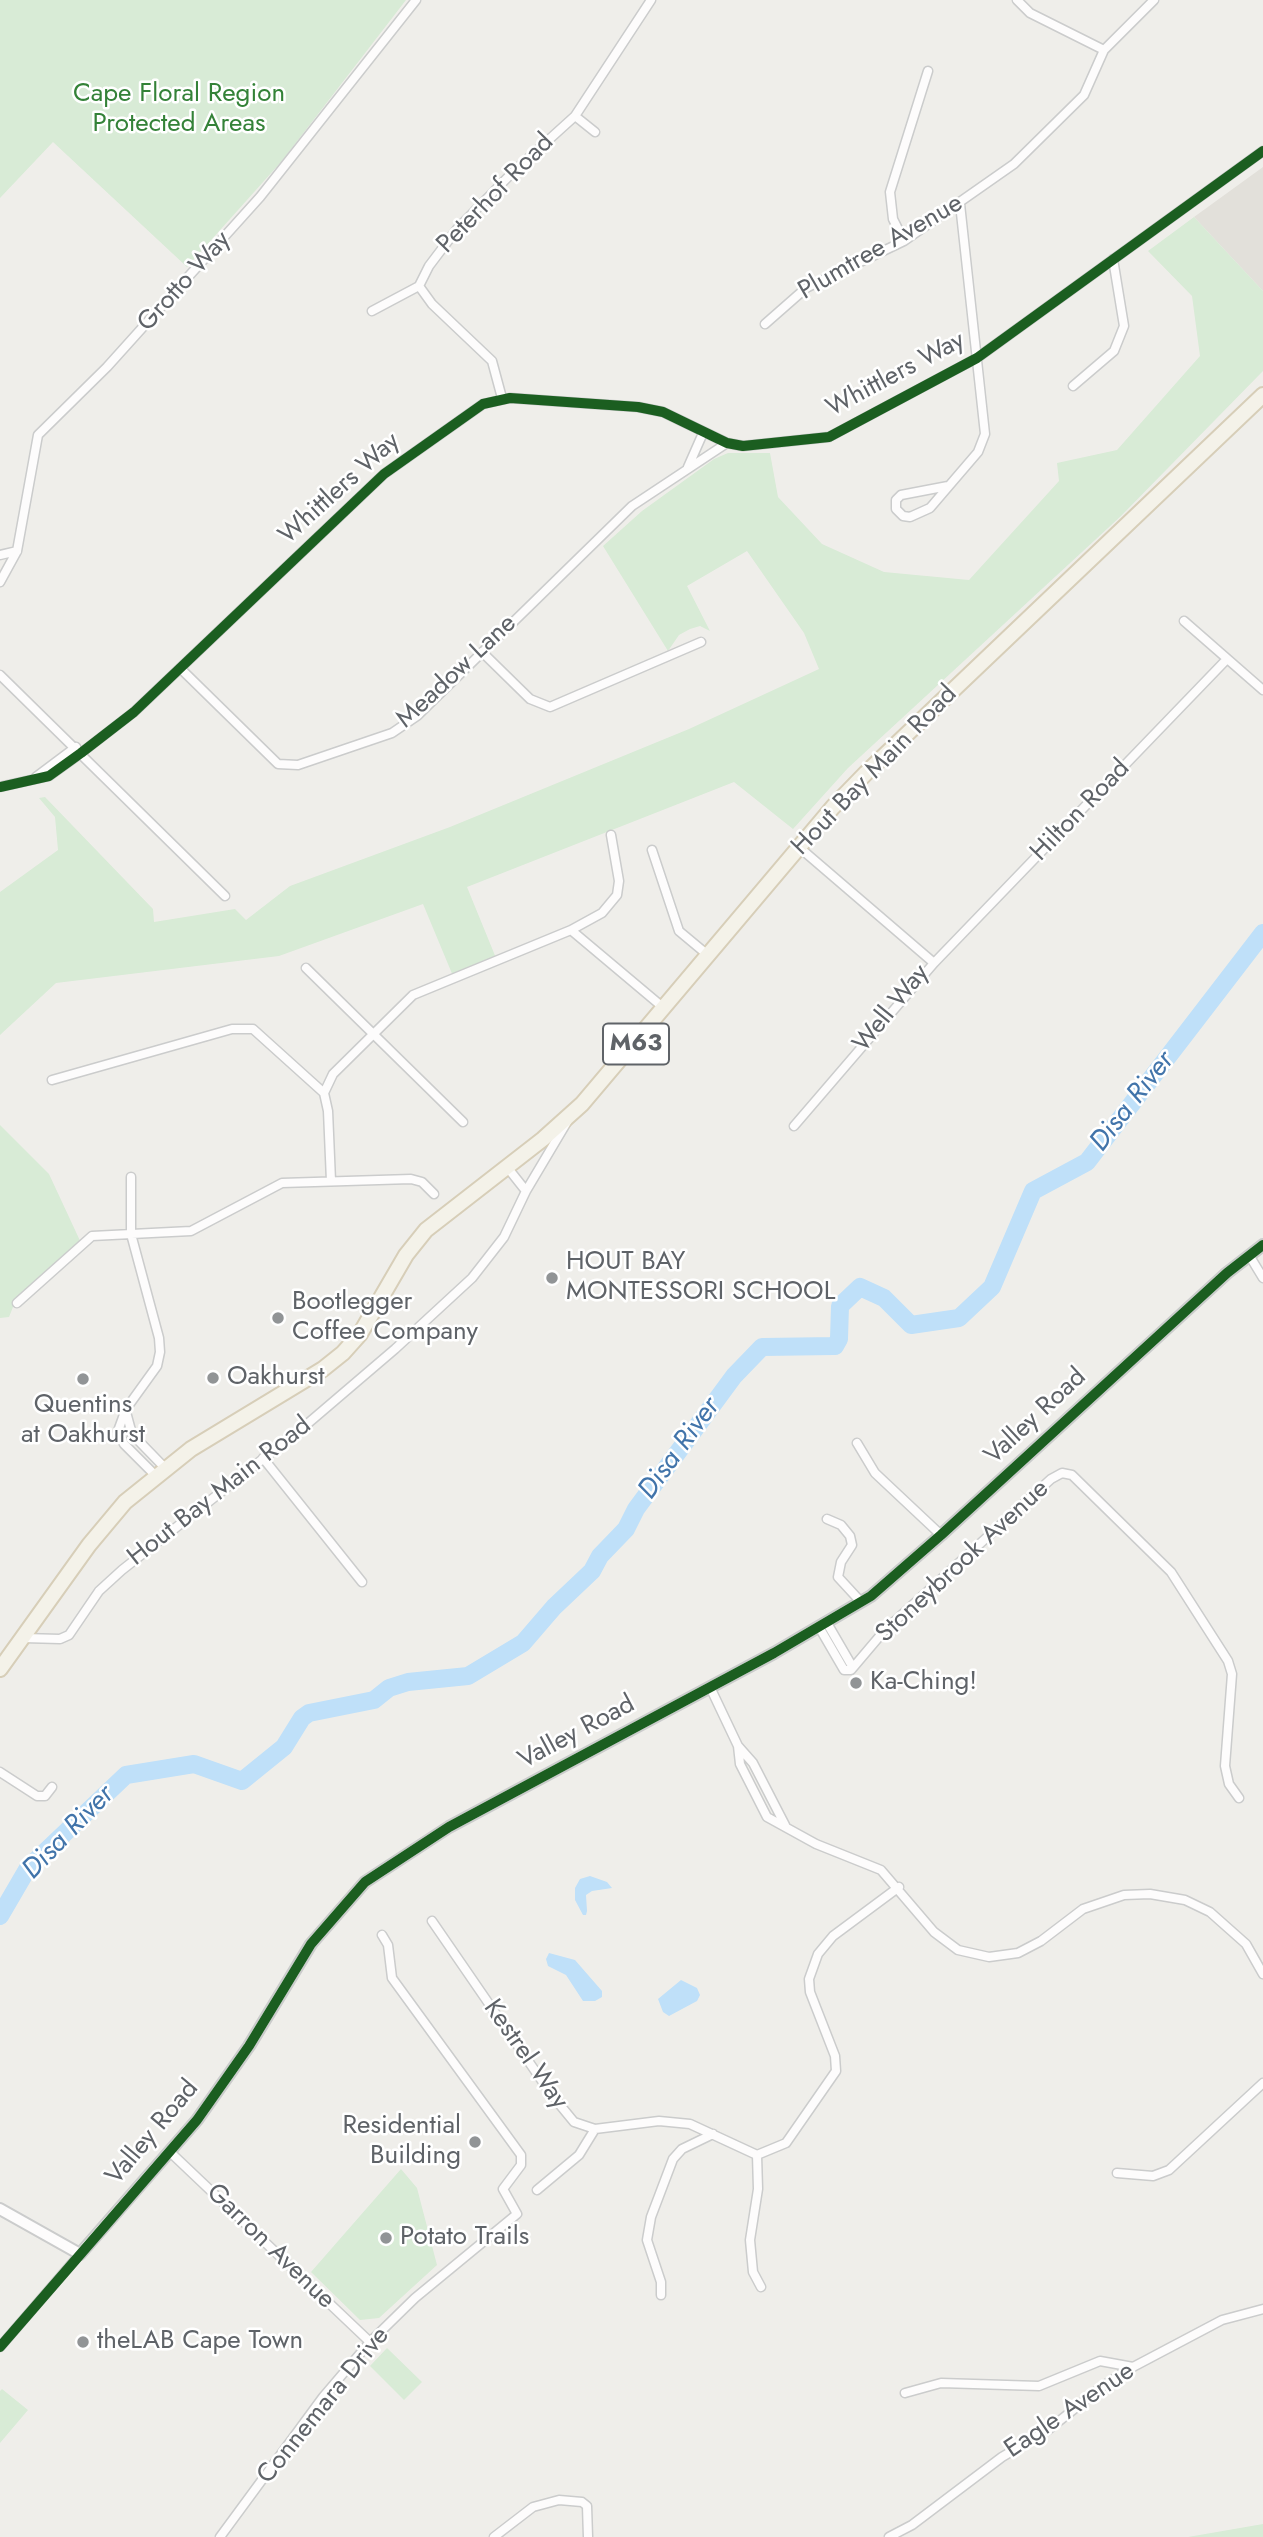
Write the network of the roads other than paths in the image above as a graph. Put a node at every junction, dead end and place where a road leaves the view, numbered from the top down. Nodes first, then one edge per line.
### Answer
1 (416, 0) edge
2 (651, 0) edge
3 (1017, 0) edge
4 (1154, 0) edge
5 (1104, 50) junction
6 (928, 71) dead end
7 (575, 116) junction
8 (595, 132) dead end
9 (1263, 151) edge
10 (960, 204) junction
11 (904, 241) junction
12 (1113, 259) junction
13 (419, 286) junction
14 (372, 311) dead end
15 (765, 324) dead end
16 (977, 358) junction
17 (1073, 386) dead end
18 (1263, 395) edge
19 (502, 398) junction
20 (703, 433) junction
21 (727, 443) junction
22 (688, 467) junction
23 (948, 486) junction
24 (17, 551) junction
25 (0, 555) edge
26 (0, 582) edge
27 (1184, 621) dead end
28 (701, 642) dead end
29 (482, 652) junction
30 (1227, 659) junction
31 (180, 668) junction
32 (2, 680) edge
33 (1263, 690) edge
34 (78, 750) junction
35 (0, 787) edge
36 (611, 835) dead end
37 (800, 848) junction
38 (652, 850) dead end
39 (225, 896) dead end
40 (571, 930) junction
41 (709, 956) junction
42 (934, 962) junction
43 (306, 968) dead end
44 (664, 1009) junction
45 (372, 1033) junction
46 (51, 1080) dead end
47 (324, 1093) junction
48 (569, 1117) junction
49 (463, 1122) dead end
50 (794, 1126) dead end
51 (507, 1167) junction
52 (131, 1177) dead end
53 (331, 1181) junction
54 (526, 1191) junction
55 (434, 1194) dead end
56 (131, 1234) junction
57 (1263, 1245) edge
58 (1250, 1255) junction
59 (1263, 1278) edge
60 (16, 1303) dead end
61 (857, 1443) dead end
62 (263, 1458) junction
63 (160, 1472) junction
64 (827, 1519) dead end
65 (941, 1535) junction
66 (362, 1582) dead end
67 (861, 1602) junction
68 (823, 1625) junction
69 (24, 1638) junction
70 (0, 1669) edge
71 (710, 1687) junction
72 (737, 1743) junction
73 (0, 1772) edge
74 (52, 1787) dead end
75 (1239, 1798) dead end
76 (785, 1826) junction
77 (899, 1887) junction
78 (432, 1921) dead end
79 (382, 1935) dead end
80 (1263, 1974) edge
81 (1263, 2083) edge
82 (595, 2129) junction
83 (713, 2134) junction
84 (170, 2152) junction
85 (757, 2155) junction
86 (1117, 2173) dead end
87 (537, 2190) dead end
88 (0, 2209) edge
89 (80, 2254) junction
90 (761, 2287) dead end
91 (661, 2295) dead end
92 (1263, 2309) edge
93 (370, 2342) junction
94 (0, 2347) edge
95 (1133, 2367) junction
96 (905, 2393) dead end
97 (220, 2537) edge
98 (495, 2537) edge
99 (588, 2537) edge
100 (889, 2537) edge

1 - 24 street, Grotto Way
2 - 7 street, Peterhof Road
3 - 5 street
4 - 5 street
5 - 10 street, Plumtree Avenue
6 - 11 street
7 - 8 street
7 - 13 street, Peterhof Road
9 - 12 street, Whittlers Way
10 - 11 street, Plumtree Avenue
10 - 16 street
11 - 15 street, Plumtree Avenue
12 - 16 street, Whittlers Way
12 - 17 street
13 - 14 street
13 - 19 street
16 - 21 street, Whittlers Way
16 - 23 street
18 - 37 main road, Hout Bay Main Road / M63
19 - 20 street, Whittlers Way
19 - 31 street, Whittlers Way
20 - 21 street, Whittlers Way
20 - 22 street, Meadow Lane
21 - 22 street
22 - 29 street, Meadow Lane
23 - 23 street
24 - 25 street
24 - 26 street, Grotto Way
27 - 30 street
28 - 29 street
29 - 31 street, Meadow Lane
30 - 33 street
30 - 42 street, Hilton Road
31 - 34 street, Whittlers Way
32 - 34 street
34 - 35 street, Whittlers Way
34 - 39 street
36 - 40 street
37 - 41 main road, Hout Bay Main Road / M63
37 - 42 street, Well Way
38 - 41 street
40 - 44 street
40 - 45 street
41 - 44 main road, Hout Bay Main Road / M63
42 - 50 street, Well Way
43 - 45 street
44 - 48 main road, Hout Bay Main Road / M63
45 - 47 street
45 - 49 street
46 - 47 street
47 - 53 street
48 - 51 main road, Hout Bay Main Road / M63
48 - 54 street, Hout Bay Main Road
51 - 54 street
51 - 63 main road, Hout Bay Main Road / M63
52 - 56 street
53 - 55 street
53 - 56 street
54 - 62 street, Hout Bay Main Road
56 - 60 street
56 - 63 street
57 - 58 street, Valley Road
58 - 59 street
58 - 65 street, Valley Road
61 - 65 street
62 - 66 street
62 - 69 street, Hout Bay Main Road
63 - 69 main road, Hout Bay Main Road / M63
64 - 67 street
65 - 67 street, Valley Road
67 - 68 street, Valley Road
68 - 71 street, Valley Road
68 - 75 street, Stoneybrook Avenue
69 - 70 main road, Hout Bay Main Road / M63
71 - 72 street
71 - 84 street, Valley Road
72 - 76 street
72 - 76 street
73 - 74 street
76 - 77 street
77 - 80 street
77 - 85 street
78 - 82 street, Kestrel Way
79 - 93 street, Connemara Drive
81 - 86 street
82 - 83 street, Kestrel Way
82 - 87 street
83 - 85 street, Kestrel Way
83 - 91 street
84 - 89 street, Valley Road
84 - 93 street, Garron Avenue
85 - 90 street
88 - 89 street
89 - 94 street, Valley Road
92 - 95 street, Eagle Avenue
93 - 97 street, Connemara Drive
95 - 96 street
95 - 100 street, Eagle Avenue
98 - 99 street

